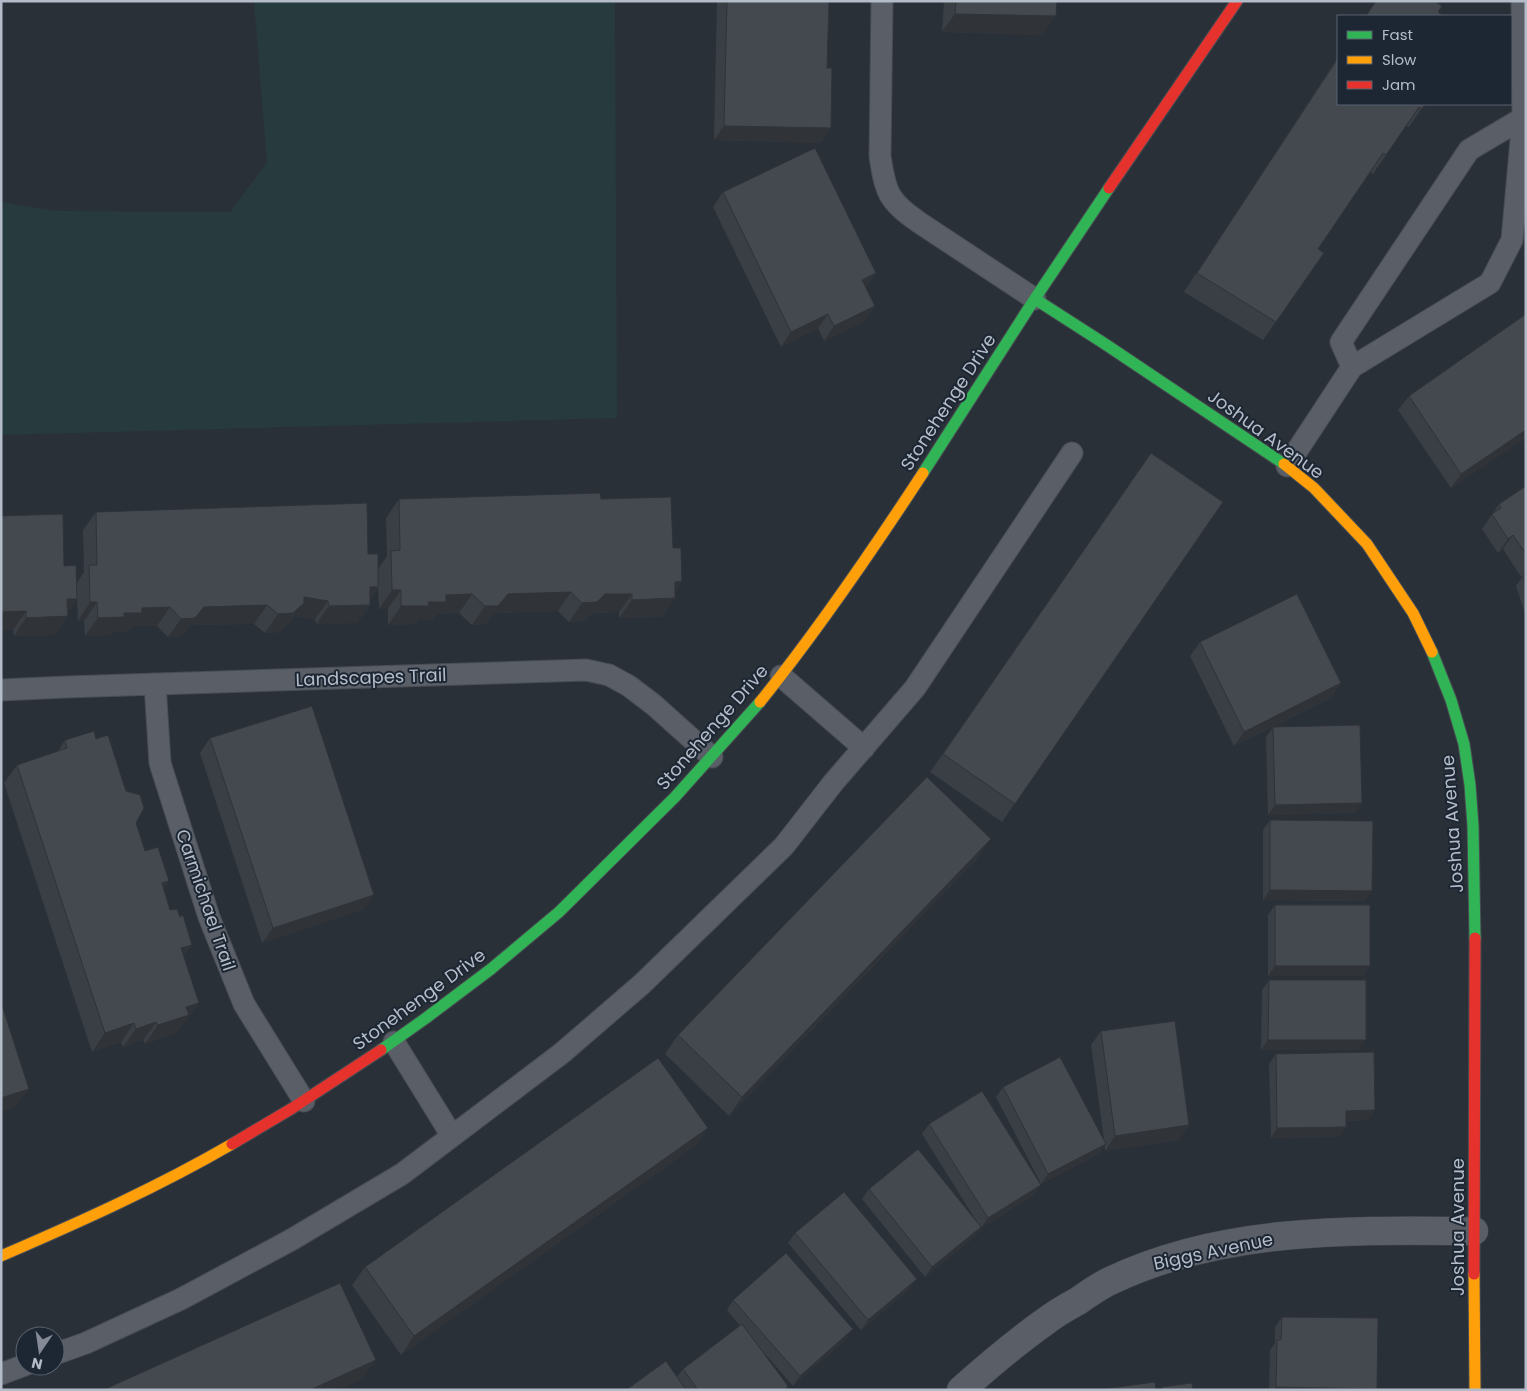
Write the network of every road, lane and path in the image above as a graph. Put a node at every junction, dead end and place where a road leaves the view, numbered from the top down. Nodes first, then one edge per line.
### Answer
1 (882, 1) edge
2 (1237, 1) edge
3 (1522, 1) edge
4 (1523, 118) junction
5 (1034, 299) junction
6 (1352, 367) junction
7 (1072, 454) dead end
8 (1287, 466) junction
9 (781, 676) junction
10 (155, 684) junction
11 (1, 690) edge
12 (864, 748) junction
13 (712, 757) junction
14 (394, 1042) junction
15 (304, 1101) junction
16 (452, 1136) junction
17 (1474, 1232) junction
18 (1, 1256) edge
19 (65, 1350) edge
20 (15, 1369) edge
21 (1, 1374) edge
22 (961, 1390) edge
23 (1475, 1390) edge

1 - 5 lane
2 - 5 street, Stonehenge Drive
3 - 4 lane
4 - 6 lane
4 - 6 lane
5 - 8 street, Joshua Avenue
5 - 9 street, Stonehenge Drive
6 - 8 lane
7 - 12 lane
8 - 17 street, Joshua Avenue
9 - 12 lane
9 - 13 street, Stonehenge Drive
10 - 11 lane, Landscapes Trail
10 - 13 lane, Landscapes Trail
10 - 15 lane, Carmichael Trail
12 - 16 lane
13 - 14 street, Stonehenge Drive
14 - 15 street, Stonehenge Drive
14 - 16 lane
15 - 18 street, Stonehenge Drive
16 - 19 lane
17 - 22 street, Biggs Avenue
17 - 23 street, Joshua Avenue
20 - 21 lane

